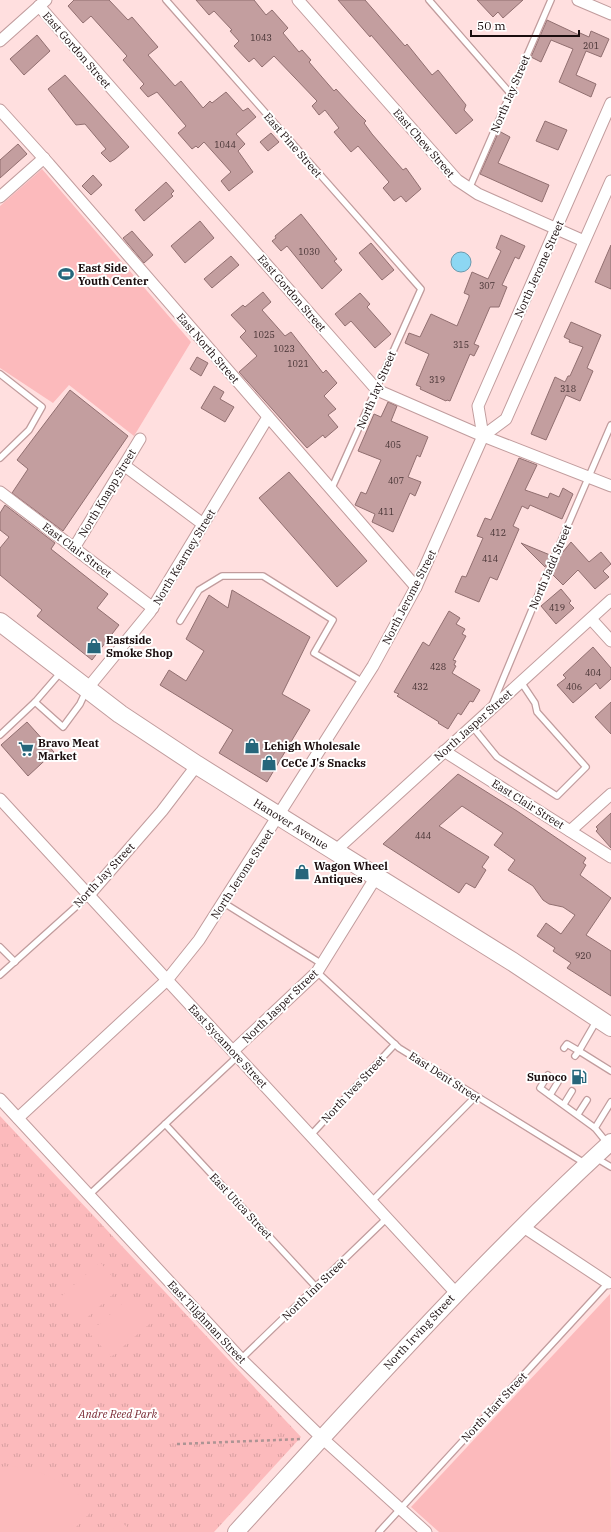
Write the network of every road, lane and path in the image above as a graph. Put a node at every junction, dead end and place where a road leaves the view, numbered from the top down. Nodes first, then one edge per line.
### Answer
1 (166, 0) edge
2 (298, 0) edge
3 (429, 0) edge
4 (551, 0) edge
5 (578, 0) edge
6 (42, 3) edge
7 (611, 14) edge
8 (0, 41) edge
9 (510, 93) junction
10 (611, 103) edge
11 (0, 110) edge
12 (608, 116) edge
13 (44, 158) junction
14 (611, 181) edge
15 (469, 189) junction
16 (0, 197) edge
17 (557, 229) junction
18 (584, 241) junction
19 (421, 289) joint
20 (0, 374) edge
21 (377, 390) junction
22 (268, 417) junction
23 (611, 425) edge
24 (483, 436) junction
25 (140, 439) dead end
26 (0, 458) edge
27 (125, 466) junction
28 (588, 477) junction
29 (611, 486) edge
30 (331, 490) junction
31 (0, 492) edge
32 (203, 524) junction
33 (74, 548) junction
34 (416, 587) junction
35 (611, 600) edge
36 (153, 608) junction
37 (591, 619) junction
38 (180, 621) dead end
39 (0, 622) edge
40 (611, 641) edge
41 (62, 670) junction
42 (363, 682) junction
43 (521, 682) junction
44 (87, 689) junction
45 (35, 702) junction
46 (491, 709) junction
47 (472, 726) junction
48 (0, 735) edge
49 (444, 751) junction
50 (197, 765) junction
51 (611, 794) edge
52 (0, 799) edge
53 (279, 816) junction
54 (570, 831) junction
55 (335, 851) junction
56 (611, 857) edge
57 (376, 876) junction
58 (89, 895) junction
59 (224, 903) junction
60 (0, 947) edge
61 (15, 962) junction
62 (320, 968) junction
63 (0, 975) edge
64 (167, 980) junction
65 (604, 1023) edge
66 (395, 1044) junction
67 (564, 1048) dead end
68 (577, 1053) junction
69 (236, 1054) junction
70 (592, 1059) junction
71 (589, 1064) dead end
72 (609, 1070) edge
73 (603, 1074) dead end
74 (548, 1075) dead end
75 (558, 1082) dead end
76 (572, 1091) dead end
77 (550, 1095) junction
78 (475, 1097) junction
79 (0, 1099) edge
80 (587, 1100) dead end
81 (611, 1102) edge
82 (564, 1104) junction
83 (578, 1114) junction
84 (18, 1118) junction
85 (165, 1124) junction
86 (595, 1128) junction
87 (311, 1135) junction
88 (610, 1143) edge
89 (590, 1160) junction
90 (611, 1167) edge
91 (89, 1195) junction
92 (372, 1201) junction
93 (387, 1218) junction
94 (522, 1226) junction
95 (608, 1283) joint
96 (316, 1287) junction
97 (456, 1293) junction
98 (241, 1359) junction
99 (322, 1438) junction
100 (177, 1444) dead end
101 (400, 1509) junction
102 (236, 1532) edge
103 (379, 1532) edge
104 (426, 1532) edge

1 - 19 lane, East Pine Street
2 - 15 street, East Chew Street
3 - 9 lane
4 - 9 lane, North Jay Street
5 - 7 street
6 - 8 street
6 - 21 street, East Gordon Street
9 - 15 lane, North Jay Street
10 - 12 street, North Jerome Street
11 - 13 street, East North Street
12 - 17 street, North Jerome Street
13 - 16 street
13 - 22 street, East North Street
14 - 18 street, North Jerome Street
15 - 17 street, East Chew Street
17 - 18 street, East Chew Street
17 - 24 street, North Jerome Street
18 - 24 street, North Jerome Street
19 - 21 lane, North Jay Street
20 - 26 lane
21 - 24 street, East Gordon Street
21 - 30 lane, North Jay Street
22 - 30 street, East North Street
22 - 32 street, North Kearney Street
23 - 28 lane, North Jadd Street
24 - 28 street, East Gordon Street
24 - 34 street, North Jerome Street
25 - 27 street, North Knapp Street
27 - 32 street
27 - 33 street, North Knapp Street
28 - 29 street, East Gordon Street
28 - 46 lane, North Jadd Street
30 - 34 street, East North Street
31 - 33 street, East Clair Street
32 - 36 street, North Kearney Street
33 - 36 street, East Clair Street
34 - 42 street, North Jerome Street
35 - 37 street, North Jasper Street
36 - 44 street, North Kearney Street
37 - 40 street
37 - 43 street, North Jasper Street
38 - 42 lane
39 - 41 main road, Hanover Avenue
41 - 44 main road, Hanover Avenue
41 - 45 lane
42 - 53 street, North Jerome Street
43 - 46 street, North Jasper Street
43 - 47 lane
44 - 45 lane
44 - 50 main road, Hanover Avenue
45 - 48 lane
46 - 47 street, North Jasper Street
47 - 49 street, North Jasper Street
49 - 54 street, East Clair Street
49 - 55 street, North Jasper Street
50 - 53 main road, Hanover Avenue
50 - 58 street, North Jay Street
51 - 54 street
52 - 58 street, East Sycamore Street
53 - 55 main road, Hanover Avenue
53 - 59 street, North Jerome Street
54 - 56 street, East Clair Street
55 - 57 main road, Hanover Avenue
57 - 62 street, North Jasper Street
57 - 65 main road, Hanover Avenue
58 - 61 lane, North Jay Street
58 - 64 street, East Sycamore Street
59 - 62 lane, East Dent Street
59 - 64 street, North Jerome Street
60 - 61 lane
61 - 63 lane, North Jay Street
62 - 66 lane, East Dent Street
62 - 69 street, North Jasper Street
64 - 69 street, East Sycamore Street
64 - 84 street, North Jerome Street
65 - 68 lane
66 - 78 lane, East Dent Street
66 - 87 lane, North Ives Street
67 - 68 lane
68 - 70 lane
69 - 85 lane, North Jasper Street
69 - 87 street, East Sycamore Street
70 - 71 lane
70 - 72 lane
72 - 73 lane
74 - 77 lane
75 - 77 lane
76 - 82 lane
77 - 82 lane
78 - 89 lane, East Dent Street
78 - 92 lane
79 - 84 street, East Tilghman Street
80 - 83 lane
81 - 86 lane
82 - 83 lane
83 - 86 lane
84 - 91 street, East Tilghman Street
85 - 91 lane, North Jasper Street
85 - 96 lane, East Utica Street
86 - 88 lane
87 - 92 street, East Sycamore Street
88 - 89 main road, North Irving Street
89 - 90 lane, East Dent Street
89 - 94 main road, North Irving Street
91 - 98 street, East Tilghman Street
92 - 93 street, East Sycamore Street
93 - 96 lane, North Inn Street
93 - 97 street, East Sycamore Street
94 - 95 street
94 - 97 main road, North Irving Street
95 - 101 lane, North Hart Street
96 - 98 lane, North Inn Street
97 - 99 main road, North Irving Street
98 - 99 street, East Tilghman Street
99 - 100 path
99 - 101 street, East Tilghman Street
99 - 102 main road, North Irving Street
101 - 103 lane, North Hart Street
101 - 104 street, East Tilghman Street

